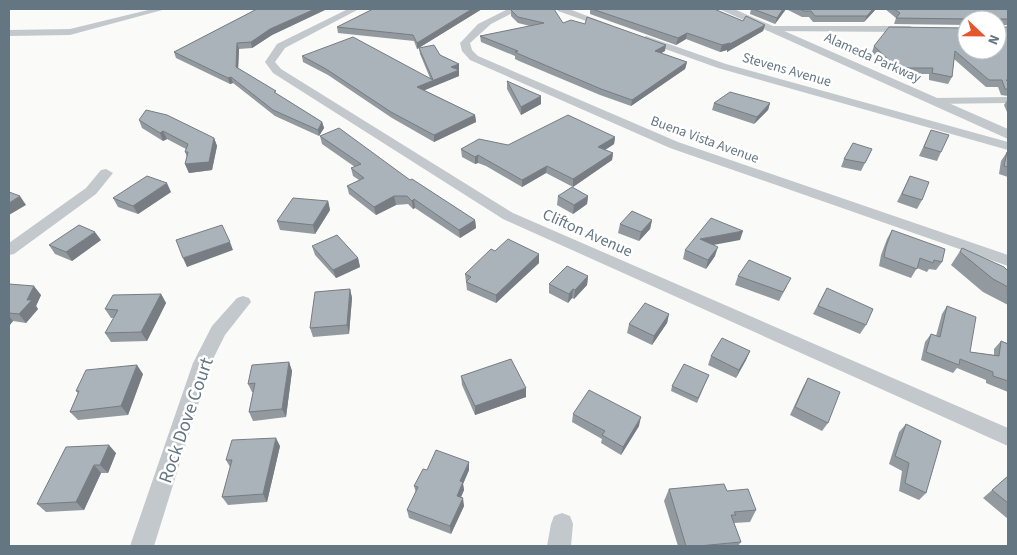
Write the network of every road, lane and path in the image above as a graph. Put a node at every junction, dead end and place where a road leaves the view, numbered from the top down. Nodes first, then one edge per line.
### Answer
1 (162, 9) edge
2 (355, 9) edge
3 (516, 9) edge
4 (561, 9) edge
5 (725, 9) edge
6 (145, 11) edge
7 (615, 28) edge
8 (770, 29) junction
9 (918, 29) edge
10 (9, 33) edge
11 (632, 34) edge
12 (1008, 100) edge
13 (933, 101) junction
14 (1008, 134) edge
15 (1008, 146) edge
16 (106, 173) dead end
17 (9, 250) edge
18 (1008, 261) edge
19 (243, 302) dead end
20 (1008, 437) edge
21 (142, 546) edge

1 - 6 street
2 - 20 street, Clifton Avenue
3 - 18 street, Buena Vista Avenue
4 - 7 street
5 - 8 street, Alameda Parkway
6 - 10 street
8 - 9 street
8 - 13 street, Alameda Parkway
11 - 15 street, Stevens Avenue
12 - 13 street
13 - 14 street, Alameda Parkway
16 - 17 street
19 - 21 street, Rock Dove Court

